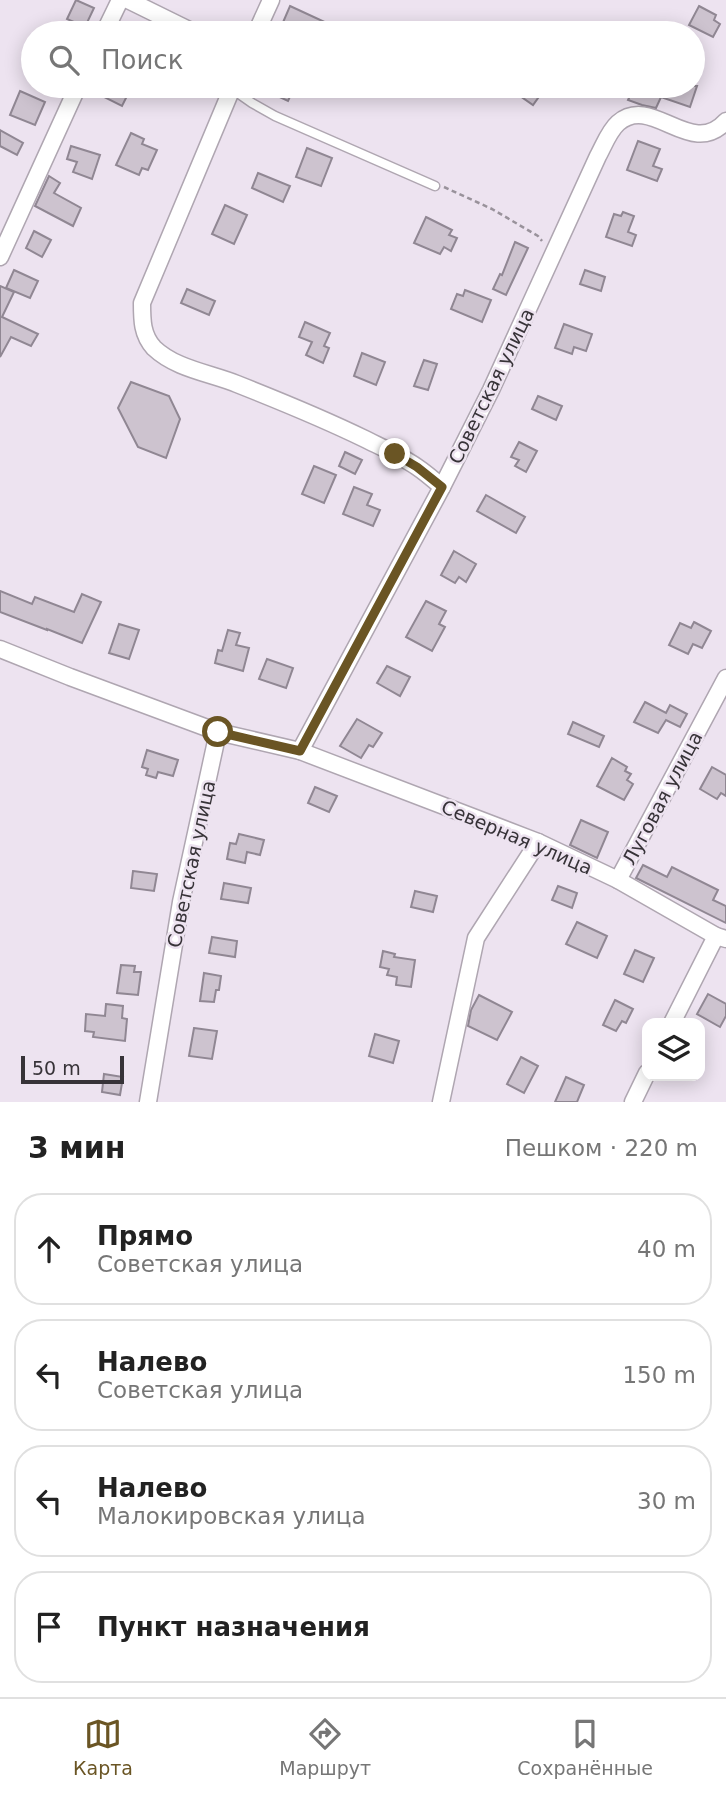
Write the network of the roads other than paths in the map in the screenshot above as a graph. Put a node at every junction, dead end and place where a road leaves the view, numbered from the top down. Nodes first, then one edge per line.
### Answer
1 (120, 0) edge
2 (128, 0) edge
3 (271, 0) edge
4 (110, 21) edge
5 (171, 21) edge
6 (261, 21) edge
7 (73, 98) edge
8 (228, 98) edge
9 (246, 98) edge
10 (726, 121) edge
11 (435, 186) road end
12 (0, 257) edge
13 (442, 487) junction
14 (0, 649) edge
15 (726, 678) edge
16 (218, 732) junction
17 (300, 751) junction
18 (538, 842) junction
19 (618, 880) junction
20 (721, 938) edge
21 (675, 1018) edge
22 (643, 1081) edge
23 (148, 1102) edge
24 (441, 1102) edge
25 (633, 1102) edge

1 - 4 street
2 - 5 street
3 - 6 street
7 - 12 street
8 - 13 street
9 - 11 lane
10 - 13 street, Советская улица
13 - 17 street, Советская улица
14 - 16 street
15 - 19 street, Луговая улица
16 - 17 street
16 - 23 street, Советская улица
17 - 18 street, Северная улица
18 - 19 street, Северная улица
18 - 24 street
19 - 20 street, Северная улица
20 - 21 street
22 - 25 street

